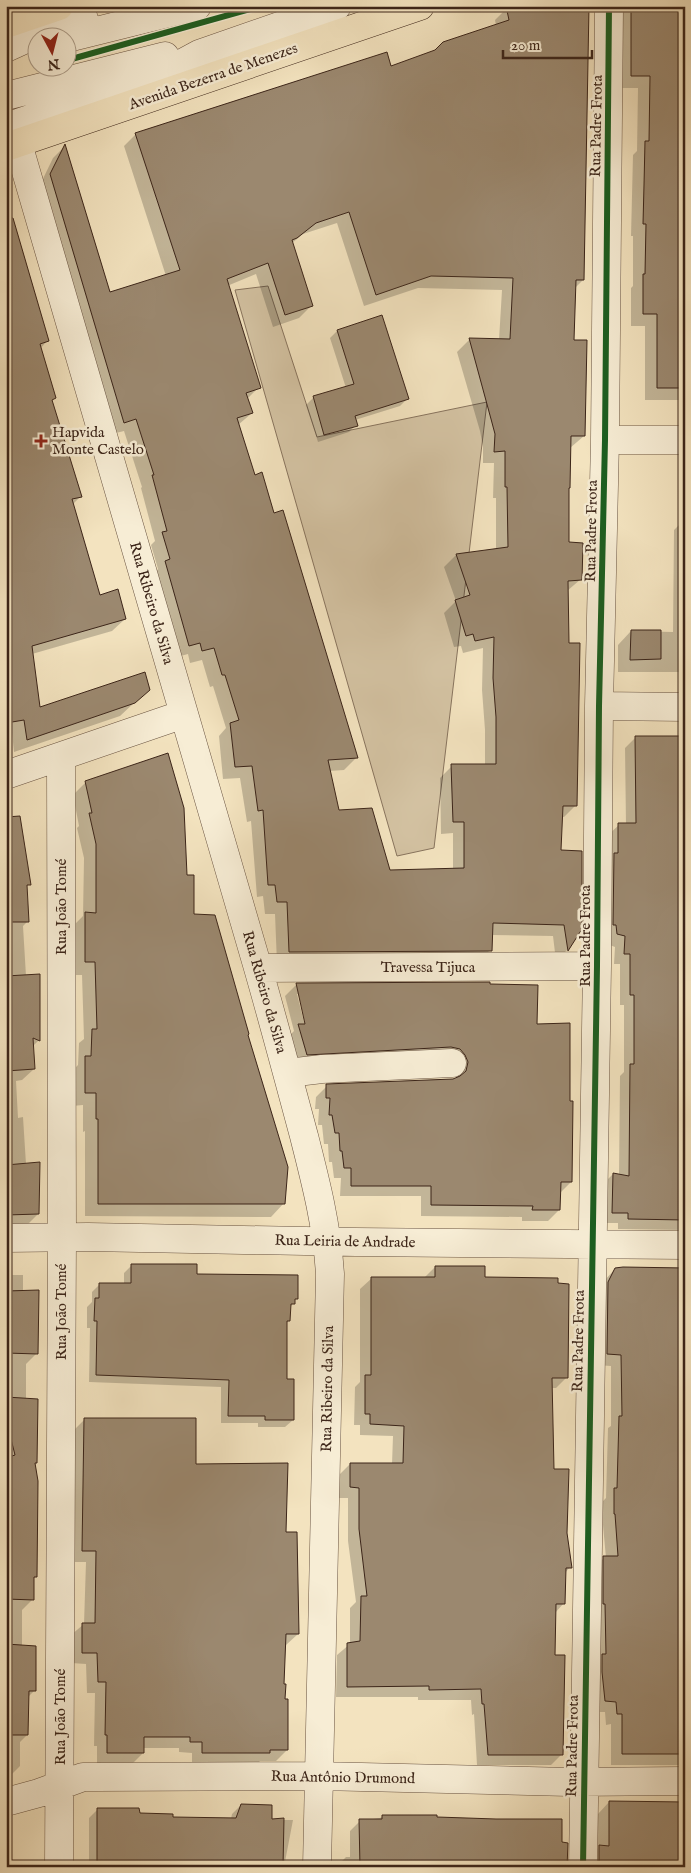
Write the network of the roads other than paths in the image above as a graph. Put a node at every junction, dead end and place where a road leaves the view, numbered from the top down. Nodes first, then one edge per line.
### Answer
1 (59, 6) edge
2 (121, 6) edge
3 (197, 6) edge
4 (337, 6) edge
5 (420, 6) edge
6 (610, 6) edge
7 (6, 24) edge
8 (78, 36) edge
9 (6, 48) edge
10 (28, 48) edge
11 (6, 54) edge
12 (199, 54) junction
13 (6, 96) edge
14 (10, 139) edge
15 (606, 440) junction
16 (685, 440) edge
17 (599, 706) junction
18 (685, 707) edge
19 (184, 714) junction
20 (61, 757) junction
21 (6, 775) edge
22 (598, 966) junction
23 (258, 968) junction
24 (452, 1063) dead end
25 (288, 1073) junction
26 (62, 1237) junction
27 (6, 1238) edge
28 (328, 1242) junction
29 (592, 1245) junction
30 (685, 1246) edge
31 (319, 1776) junction
32 (685, 1781) edge
33 (584, 1782) junction
34 (59, 1786) junction
35 (6, 1802) edge
36 (59, 1867) edge
37 (316, 1867) edge
38 (582, 1867) edge

1 - 7 main road
2 - 9 street
3 - 8 street
4 - 12 street, Avenida Bezerra de Menezes
5 - 14 main road, Avenida Bezerra de Menezes
6 - 15 street, Rua Padre Frota
10 - 11 street
12 - 13 street, Avenida Bezerra de Menezes
12 - 14 street, Avenida Bezerra de Menezes
14 - 19 street, Rua Ribeiro da Silva
15 - 16 street
15 - 17 street, Rua Padre Frota
17 - 18 street
17 - 22 street, Rua Padre Frota
19 - 20 street
19 - 23 street, Rua Ribeiro da Silva
20 - 21 street
20 - 26 street, Rua João Tomé
22 - 23 street, Travessa Tijuca
22 - 29 street, Rua Padre Frota
23 - 25 street, Rua Ribeiro da Silva
24 - 25 street
25 - 28 street, Rua Ribeiro da Silva
26 - 27 street, Rua Leiria de Andrade
26 - 28 street, Rua Leiria de Andrade
26 - 34 street, Rua João Tomé
28 - 29 street, Rua Leiria de Andrade
28 - 31 street, Rua Ribeiro da Silva
29 - 30 street, Rua Leiria de Andrade
29 - 33 street, Rua Padre Frota
31 - 33 street, Rua Antônio Drumond
31 - 34 street, Rua Antônio Drumond
31 - 37 street, Rua Ribeiro da Silva
32 - 33 street, Rua Antônio Drumond
33 - 38 street, Rua Padre Frota
34 - 35 street, Rua Antônio Drumond
34 - 36 street, Rua João Tomé

